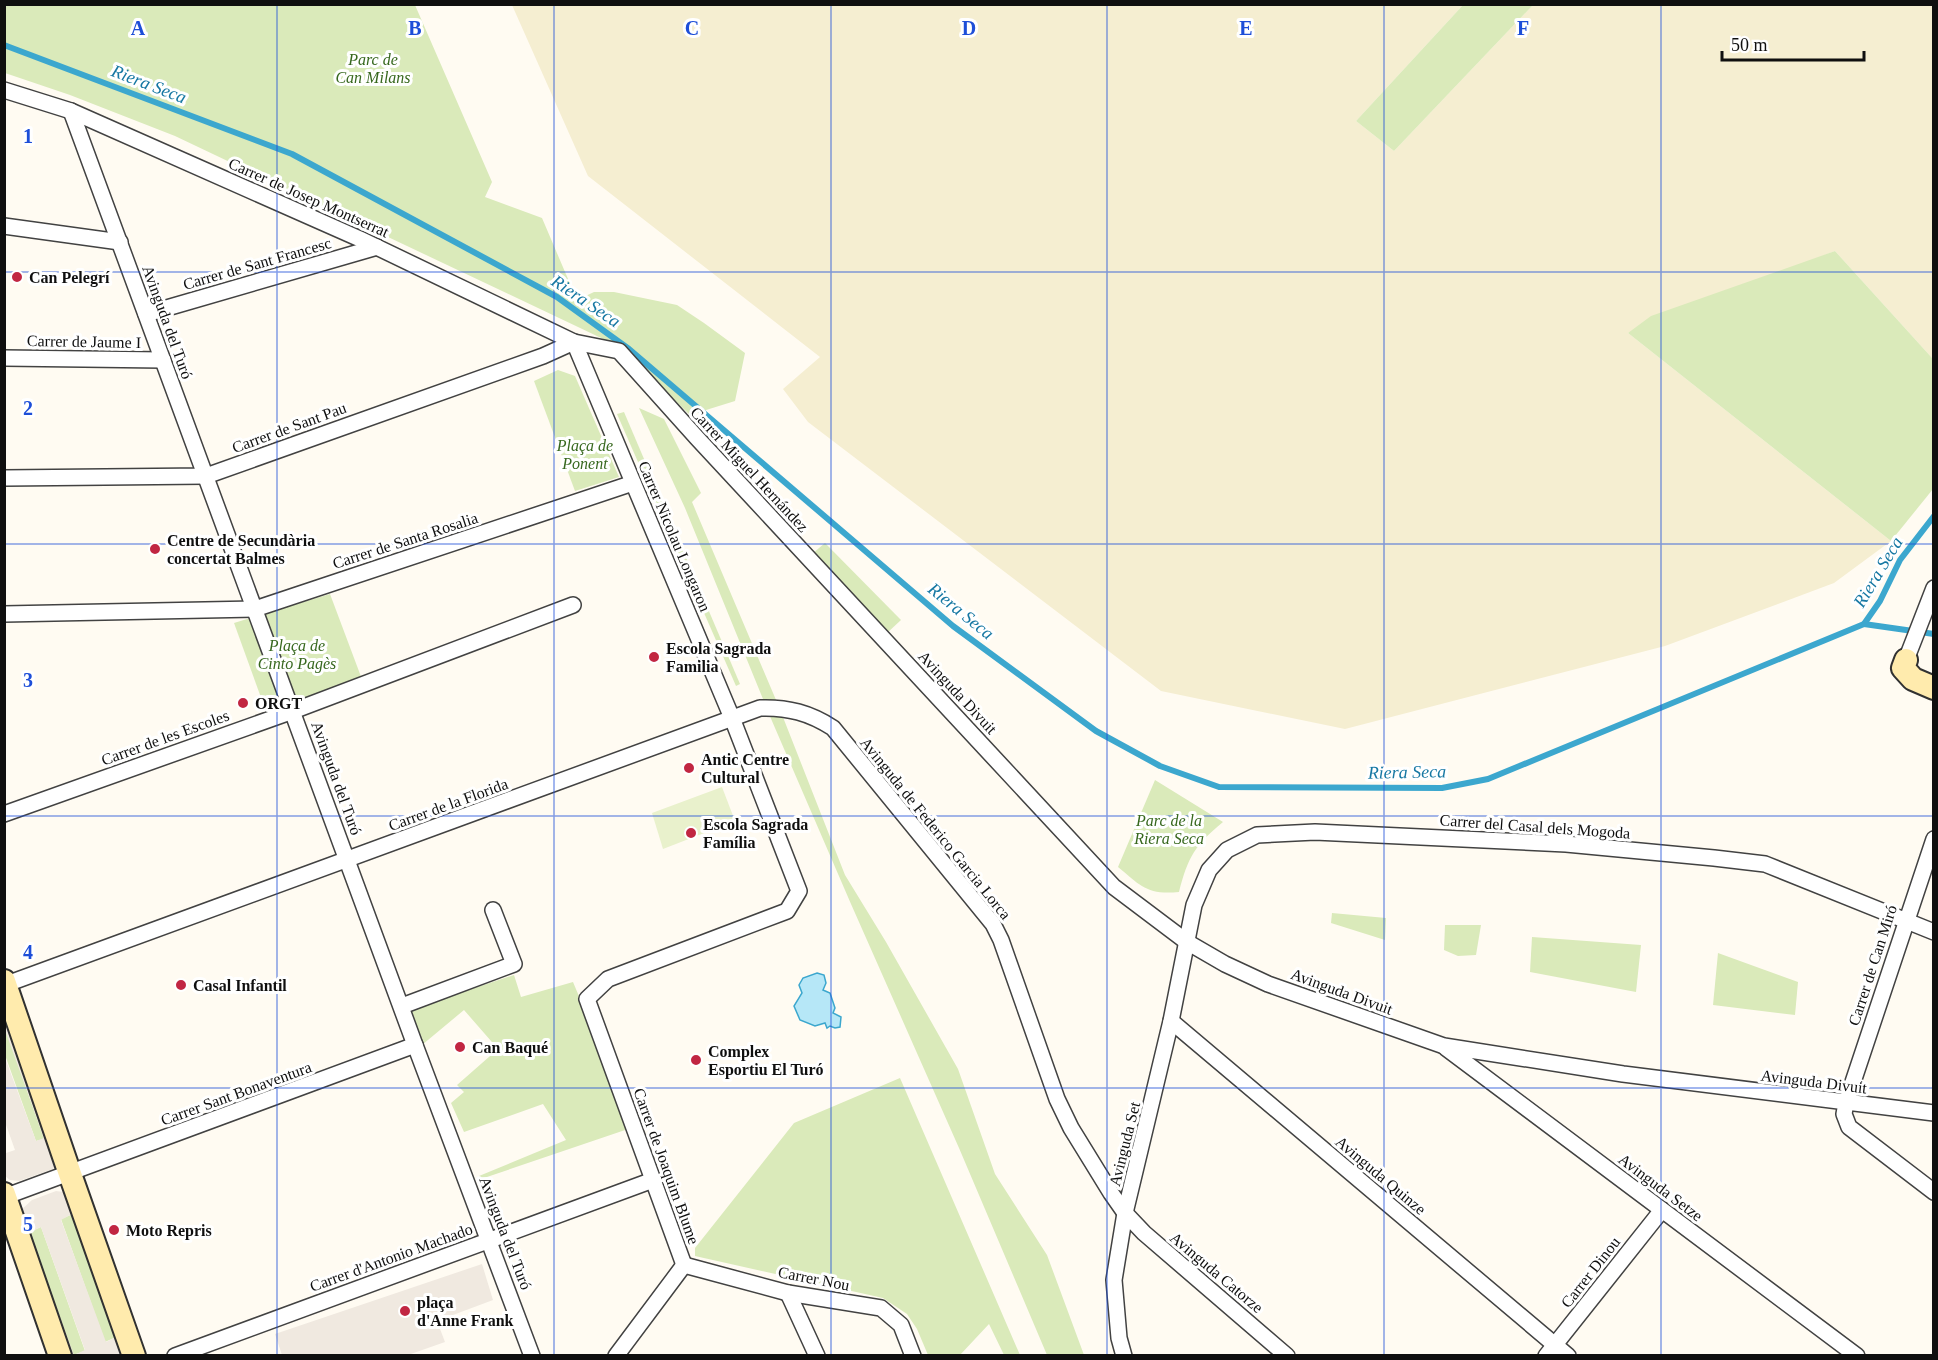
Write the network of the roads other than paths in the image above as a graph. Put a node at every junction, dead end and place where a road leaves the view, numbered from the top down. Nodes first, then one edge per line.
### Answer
1 (4, 90) edge
2 (71, 111) junction
3 (4, 226) edge
4 (120, 242) junction
5 (377, 247) junction
6 (146, 314) junction
7 (574, 342) junction
8 (595, 346) joint
9 (4, 358) edge
10 (163, 360) junction
11 (206, 476) junction
12 (4, 478) edge
13 (633, 483) junction
14 (1931, 596) edge
15 (573, 604) dead end
16 (255, 609) junction
17 (4, 615) edge
18 (873, 627) joint
19 (1906, 660) joint
20 (1934, 688) edge
21 (293, 711) junction
22 (732, 718) junction
23 (4, 813) edge
24 (1934, 839) edge
25 (348, 860) junction
26 (492, 910) dead end
27 (1906, 921) junction
28 (1934, 932) edge
29 (1187, 942) junction
30 (608, 979) joint
31 (5, 984) edge
32 (402, 1006) junction
33 (1172, 1021) junction
34 (416, 1046) junction
35 (1444, 1046) junction
36 (1846, 1103) junction
37 (1934, 1113) edge
38 (70, 1174) junction
39 (653, 1180) junction
40 (1934, 1192) edge
41 (5, 1195) edge
42 (1662, 1210) junction
43 (1125, 1213) junction
44 (489, 1241) junction
45 (684, 1265) junction
46 (788, 1293) junction
47 (1550, 1350) edge
48 (60, 1356) edge
49 (134, 1356) edge
50 (175, 1356) edge
51 (532, 1356) edge
52 (616, 1356) edge
53 (817, 1356) edge
54 (913, 1356) edge
55 (1124, 1356) edge
56 (1287, 1356) edge
57 (1568, 1356) edge
58 (1857, 1356) edge

1 - 2 street, Carrer de Josep Montserrat
2 - 4 street, Avinguda del Turó
2 - 5 street, Carrer de Josep Montserrat
3 - 4 street
4 - 6 street, Avinguda del Turó
5 - 6 street, Carrer de Sant Francesc
5 - 7 street, Carrer de Josep Montserrat
6 - 10 street, Avinguda del Turó
7 - 8 street, Carrer de Josep Montserrat
7 - 11 street, Carrer de Sant Pau
7 - 13 street, Carrer Nicolau Longaron
8 - 18 street, Carrer Miguel Hernández
9 - 10 street, Carrer de Jaume I
10 - 11 street, Avinguda del Turó
11 - 12 street, Carrer de Sant Pau
11 - 16 street, Avinguda del Turó
13 - 16 street, Carrer de Santa Rosalia
13 - 22 street, Carrer Nicolau Longaron
14 - 19 street
15 - 21 street, Carrer de les Escoles
16 - 17 street, Carrer de Santa Rosalia
16 - 21 street, Avinguda del Turó
18 - 29 street, Avinguda Divuit
19 - 20 main road
21 - 23 street, Carrer de les Escoles
21 - 25 street, Avinguda del Turó
22 - 25 street, Carrer de la Florida
22 - 30 street, Carrer Nicolau Longaron
22 - 43 street, Avinguda de Federico Garcia Lorca
24 - 27 street, Carrer de Can Miró
25 - 31 street, Carrer de la Florida
25 - 32 street, Avinguda del Turó
26 - 32 street
27 - 28 street, Carrer del Casal dels Mogoda
27 - 29 street, Carrer del Casal dels Mogoda
27 - 36 street, Carrer de Can Miró
29 - 33 street, Avinguda Set
29 - 35 street, Avinguda Divuit
30 - 39 street, Carrer de Joaquim Blume
31 - 38 main road
32 - 34 street, Avinguda del Turó
33 - 43 street, Avinguda Set
33 - 47 street, Avinguda Quinze
34 - 38 street, Carrer Sant Bonaventura
34 - 44 street, Avinguda del Turó
35 - 36 street, Avinguda Divuit
35 - 42 street, Avinguda Setze
36 - 37 street, Avinguda Divuit
36 - 40 street
38 - 41 street, Carrer Sant Bonaventura
38 - 49 main road
39 - 44 street, Carrer d'Antonio Machado
39 - 45 street, Carrer de Joaquim Blume
41 - 48 main road
42 - 47 street, Carrer Dinou
42 - 58 street, Avinguda Setze
43 - 55 street, Avinguda Set
43 - 56 street, Avinguda Catorze
44 - 50 street, Carrer d'Antonio Machado
44 - 51 street, Avinguda del Turó
45 - 46 street, Carrer Nou
45 - 52 street, Carrer de Joaquim Blume
46 - 53 street
46 - 54 street, Carrer Nou
47 - 57 street, Avinguda Quinze

